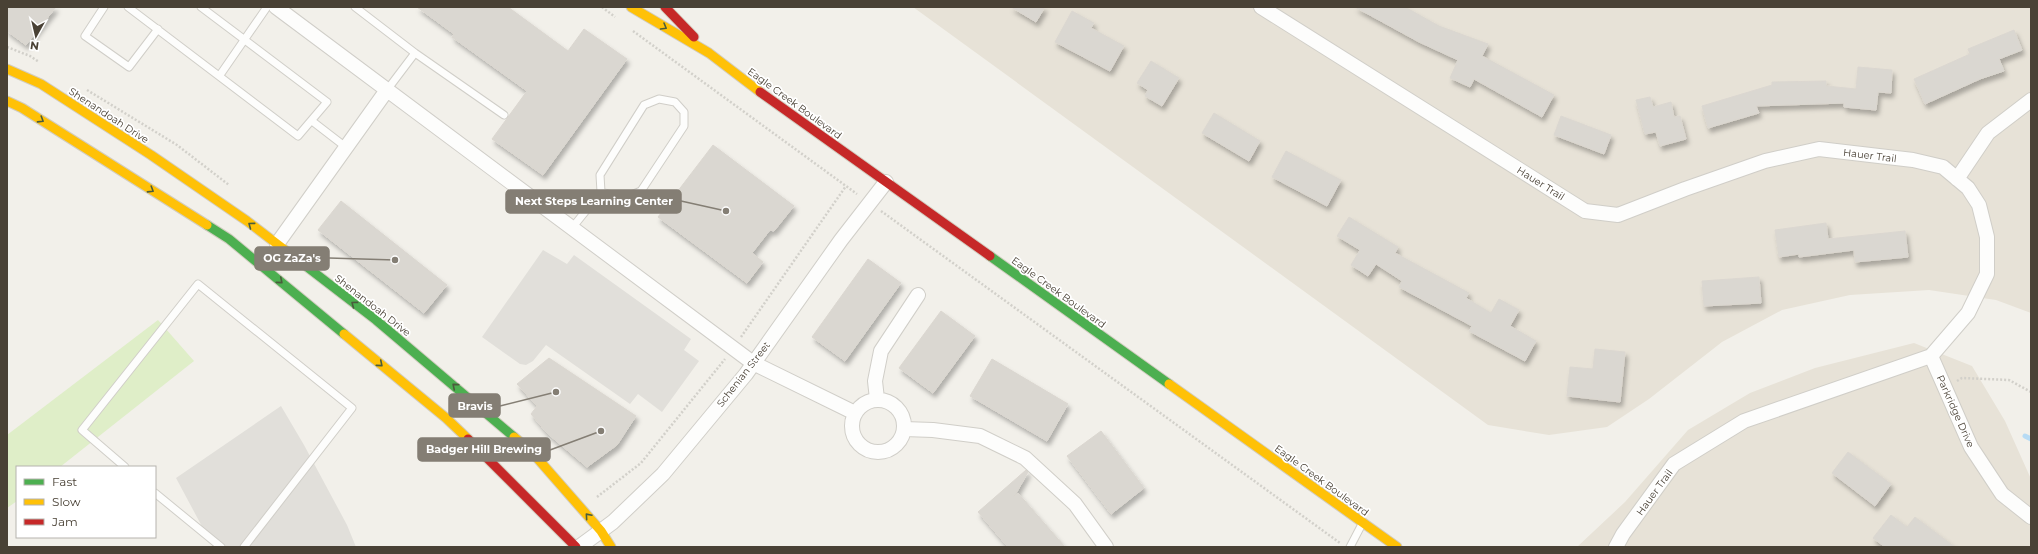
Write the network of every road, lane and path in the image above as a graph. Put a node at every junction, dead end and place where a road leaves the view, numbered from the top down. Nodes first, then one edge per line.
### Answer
1 (104, 7) edge
2 (128, 7) edge
3 (202, 7) edge
4 (267, 7) edge
5 (276, 7) edge
6 (355, 7) edge
7 (602, 7) edge
8 (631, 7) edge
9 (665, 7) edge
10 (1261, 7) edge
11 (620, 20) dead end
12 (158, 29) junction
13 (631, 30) dead end
14 (246, 40) junction
15 (415, 53) junction
16 (709, 53) junction
17 (7, 69) edge
18 (220, 76) junction
19 (387, 90) junction
20 (2031, 100) edge
21 (7, 101) edge
22 (504, 115) dead end
23 (312, 121) junction
24 (347, 148) junction
25 (1957, 179) junction
26 (886, 182) junction
27 (601, 192) junction
28 (869, 203) junction
29 (572, 228) junction
30 (277, 244) junction
31 (918, 295) dead end
32 (1931, 356) junction
33 (754, 363) junction
34 (1945, 387) junction
35 (2031, 392) edge
36 (877, 399) junction
37 (855, 413) junction
38 (904, 429) junction
39 (124, 466) edge
40 (156, 494) edge
41 (2031, 517) edge
42 (1363, 523) junction
43 (601, 531) junction
44 (221, 547) edge
45 (244, 547) edge
46 (576, 547) edge
47 (579, 547) edge
48 (611, 547) edge
49 (1106, 547) edge
50 (1346, 547) edge
51 (1350, 547) edge
52 (1397, 547) edge
53 (1616, 547) edge

1 - 12 lane
2 - 12 lane
3 - 14 lane
4 - 14 lane
5 - 19 street
6 - 15 lane
7 - 11 path
8 -> 16 street, Eagle Creek Boulevard
9 - 16 street, Eagle Creek Boulevard
10 - 25 street, Hauer Trail
12 - 18 lane
13 - 28 path
14 - 18 lane
14 - 23 lane
15 - 19 lane
15 - 22 lane
16 - 26 street, Eagle Creek Boulevard
30 -> 17 street, Shenandoah Drive
18 - 23 lane
19 - 24 street
19 - 29 street
20 - 25 street
21 -> 46 street
23 - 24 lane
24 - 30 street
25 - 32 street, Hauer Trail
26 - 28 street, Schenian Street
26 - 42 street, Eagle Creek Boulevard
27 - 27 lane
27 - 29 lane
28 - 33 street, Schenian Street
28 - 50 path
29 - 33 street
43 -> 30 street, Shenandoah Drive
31 - 36 street
32 - 34 street, Parkridge Drive
32 - 53 street, Hauer Trail
33 - 37 street
33 - 43 street, Schenian Street
34 - 35 path
34 - 41 street, Parkridge Drive
36 - 37 street
36 - 38 street
37 - 38 street
38 - 49 street
39 - 45 lane
40 - 44 lane
42 - 51 lane
42 - 52 street, Eagle Creek Boulevard
43 - 47 street, Schenian Street
43 - 48 street, Shenandoah Drive

